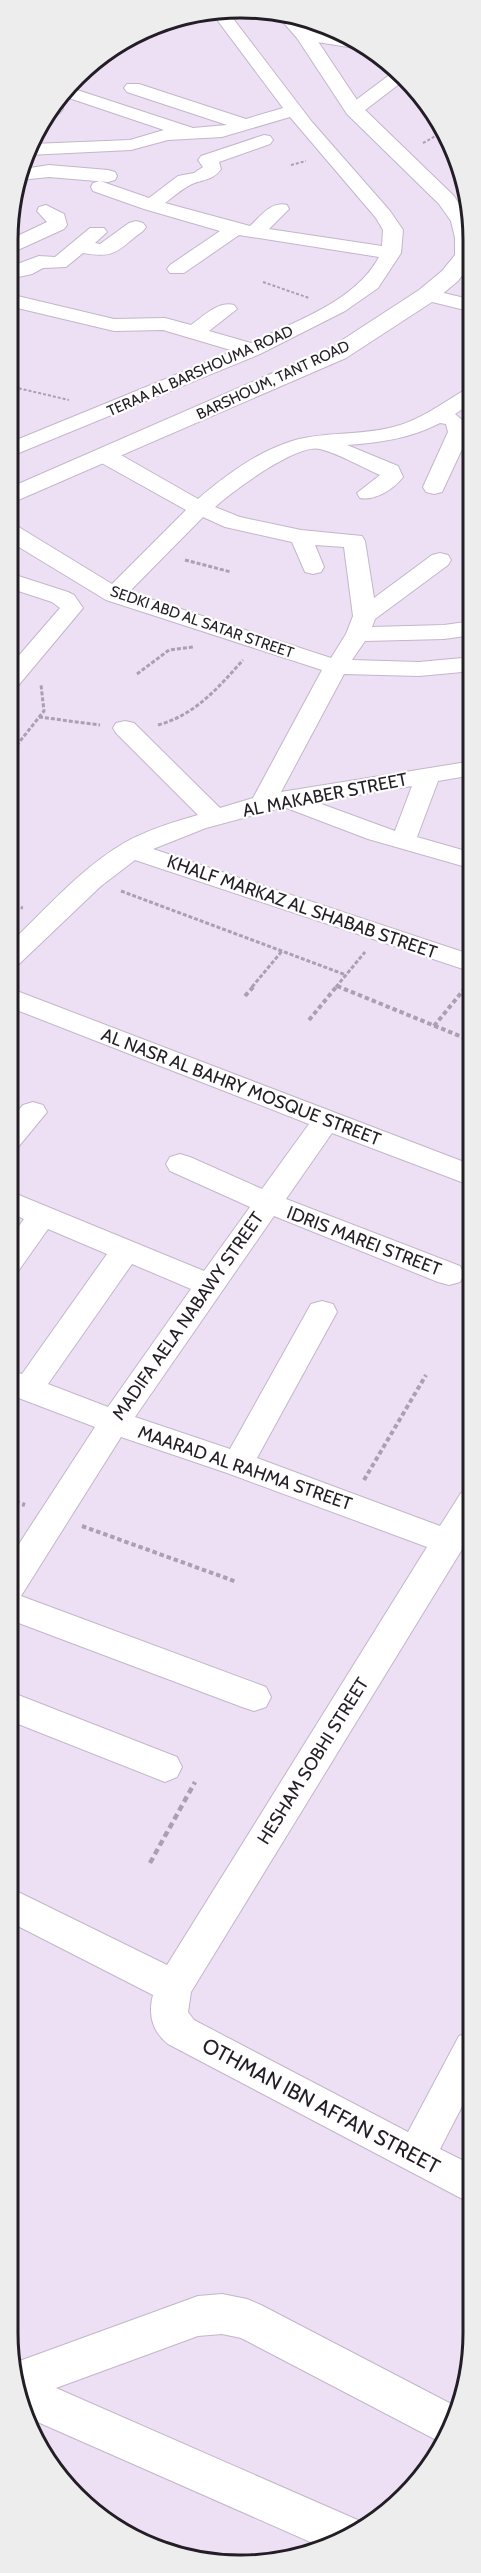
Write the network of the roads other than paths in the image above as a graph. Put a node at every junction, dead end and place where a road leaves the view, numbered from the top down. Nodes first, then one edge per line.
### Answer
1 (224, 18) edge
2 (295, 25) edge
3 (304, 35) junction
4 (337, 40) edge
5 (394, 80) edge
6 (133, 88) dead end
7 (73, 94) edge
8 (354, 110) junction
9 (301, 118) junction
10 (249, 126) junction
11 (187, 132) junction
12 (131, 145) junction
13 (245, 146) junction
14 (38, 149) edge
15 (266, 156) dead end
16 (28, 175) edge
17 (104, 182) junction
18 (151, 205) junction
19 (86, 207) dead end
20 (280, 209) dead end
21 (46, 211) dead end
22 (136, 227) dead end
23 (463, 228) edge
24 (245, 231) junction
25 (97, 232) dead end
26 (18, 244) edge
27 (79, 246) junction
28 (391, 253) junction
29 (463, 262) edge
30 (177, 269) dead end
31 (18, 271) edge
32 (427, 295) junction
33 (18, 302) edge
34 (463, 304) edge
35 (227, 309) dead end
36 (194, 333) junction
37 (253, 350) junction
38 (463, 400) edge
39 (440, 415) junction
40 (321, 442) junction
41 (18, 447) edge
42 (106, 456) junction
43 (434, 486) dead end
44 (18, 492) edge
45 (368, 494) dead end
46 (199, 508) junction
47 (18, 536) edge
48 (301, 537) junction
49 (440, 560) dead end
50 (313, 567) dead end
51 (18, 583) edge
52 (114, 595) junction
53 (361, 625) junction
54 (463, 629) edge
55 (463, 665) edge
56 (336, 667) junction
57 (18, 671) edge
58 (125, 728) road end
59 (463, 770) edge
60 (428, 776) junction
61 (275, 801) junction
62 (215, 817) junction
63 (404, 842) junction
64 (131, 850) junction
65 (463, 858) edge
66 (18, 950) edge
67 (463, 961) edge
68 (18, 1001) edge
69 (33, 1112) dead end
70 (326, 1120) junction
71 (18, 1129) edge
72 (180, 1164) dead end
73 (463, 1173) edge
74 (266, 1202) junction
75 (18, 1205) edge
76 (44, 1215) junction
77 (18, 1250) edge
78 (126, 1250) junction
79 (449, 1274) dead end
80 (209, 1285) junction
81 (322, 1312) dead end
82 (19, 1384) edge
83 (114, 1422) junction
84 (238, 1464) junction
85 (463, 1518) edge
86 (449, 1542) junction
87 (18, 1573) edge
88 (18, 1609) edge
89 (254, 1697) dead end
90 (18, 1709) edge
91 (165, 1767) road end
92 (18, 1908) edge
93 (174, 1987) junction
94 (172, 2024) joint
95 (463, 2065) edge
96 (416, 2156) junction
97 (463, 2181) edge
98 (23, 2380) edge
99 (28, 2396) edge
100 (444, 2423) edge
101 (337, 2533) edge

1 - 9 street
2 - 3 main road, BARSHOUM, TANT ROAD
3 - 4 street
3 - 8 main road, BARSHOUM, TANT ROAD
5 - 8 street
6 - 10 street
7 - 11 street
8 - 23 main road, BARSHOUM, TANT ROAD
9 - 10 street
9 - 13 street
9 - 28 street
10 - 11 street
11 - 12 street
12 - 14 street
12 - 17 street
13 - 15 street
13 - 18 street
16 - 17 street
17 - 18 street
17 - 19 street
18 - 24 street
20 - 24 street
21 - 26 street
22 - 27 street
24 - 28 street
24 - 30 street
25 - 27 street
27 - 31 street
28 - 37 street, TERAA AL BARSHOUMA ROAD
29 - 32 main road, BARSHOUM, TANT ROAD
32 - 34 street
32 - 42 main road, BARSHOUM, TANT ROAD
33 - 36 street
35 - 36 street
36 - 37 street
37 - 41 street, TERAA AL BARSHOUMA ROAD
38 - 39 street
39 - 40 street
39 - 43 street
40 - 45 street
40 - 46 street
42 - 44 main road, BARSHOUM, TANT ROAD
42 - 46 street
46 - 48 street
46 - 52 street
47 - 52 street, SEDKI ABD AL SATAR STREET
48 - 50 street
48 - 53 street
49 - 53 street
51 - 57 street
52 - 56 street, SEDKI ABD AL SATAR STREET
53 - 54 street
53 - 56 street
55 - 56 street, SEDKI ABD AL SATAR STREET
56 - 61 street
58 - 62 street
59 - 60 street, AL MAKABER STREET
60 - 61 street, AL MAKABER STREET
60 - 63 street
61 - 62 street, AL MAKABER STREET
61 - 63 street
62 - 64 street, AL MAKABER STREET
63 - 65 street
64 - 66 street, AL MAKABER STREET
64 - 67 street, KHALF MARKAZ AL SHABAB STREET
68 - 70 street, AL NASR AL BAHRY MOSQUE STREET
69 - 71 street
70 - 73 street, AL NASR AL BAHRY MOSQUE STREET
70 - 74 street, MADIFA AELA NABAWY STREET
72 - 74 street, IDRIS MAREI STREET
74 - 79 street, IDRIS MAREI STREET
74 - 80 street, MADIFA AELA NABAWY STREET
75 - 76 street
76 - 77 street
76 - 78 street
78 - 80 street
78 - 82 street
80 - 83 street, MADIFA AELA NABAWY STREET
81 - 84 street
82 - 83 street, MAARAD AL RAHMA STREET
83 - 84 street, MAARAD AL RAHMA STREET
83 - 87 street, MADIFA AELA NABAWY STREET
84 - 86 street, MAARAD AL RAHMA STREET
85 - 86 street, HESHAM SOBHI STREET
86 - 93 street, HESHAM SOBHI STREET
88 - 89 street
90 - 91 street
92 - 93 street
93 - 94 street, HESHAM SOBHI STREET
94 - 96 street, OTHMAN IBN AFFAN STREET
95 - 96 street
96 - 97 street, OTHMAN IBN AFFAN STREET
98 - 100 street
99 - 101 street

